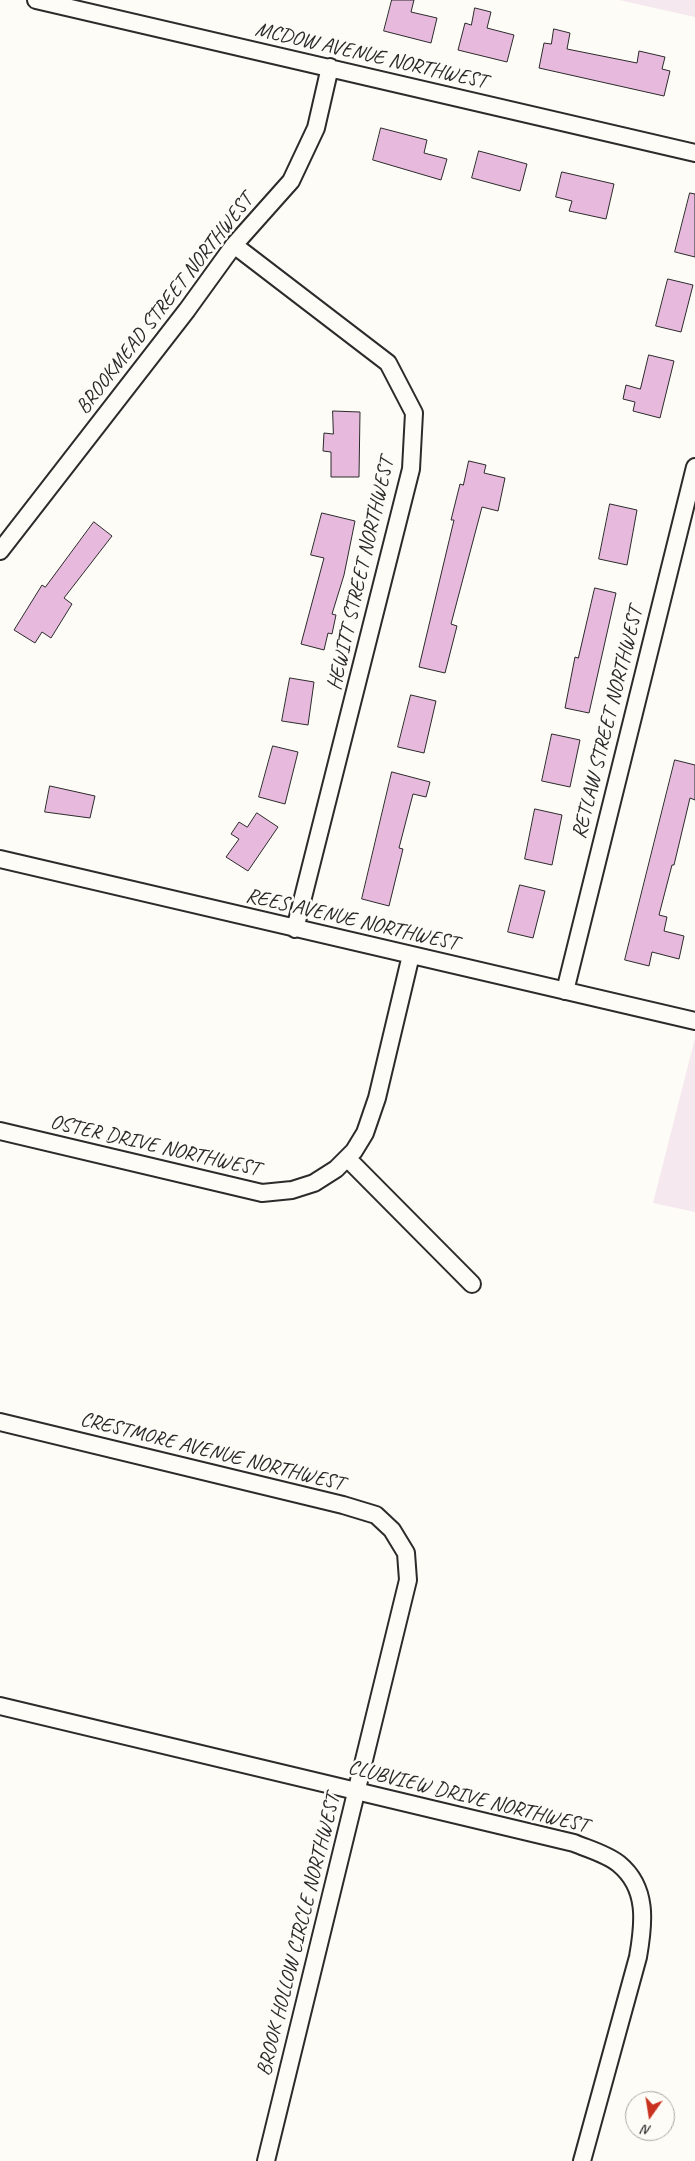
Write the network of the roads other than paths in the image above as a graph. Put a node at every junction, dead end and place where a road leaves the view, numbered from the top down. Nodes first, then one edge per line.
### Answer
1 (36, 0) edge
2 (330, 67) junction
3 (695, 154) edge
4 (234, 245) junction
5 (695, 467) edge
6 (0, 551) edge
7 (0, 859) edge
8 (295, 929) junction
9 (411, 955) junction
10 (564, 991) junction
11 (695, 1022) edge
12 (0, 1131) edge
13 (347, 1158) junction
14 (472, 1284) dead end
15 (0, 1422) edge
16 (401, 1544) joint
17 (0, 1706) edge
18 (356, 1791) junction
19 (266, 2161) edge
20 (582, 2161) edge

1 - 2 street, MCDOW AVENUE NORTHWEST
2 - 3 street, MCDOW AVENUE NORTHWEST
2 - 4 street, BROOKMEAD STREET NORTHWEST
4 - 6 street, BROOKMEAD STREET NORTHWEST
4 - 8 street, HEWITT STREET NORTHWEST
5 - 10 street, RETLAW STREET NORTHWEST
7 - 8 street, REES AVENUE NORTHWEST
8 - 9 street, REES AVENUE NORTHWEST
9 - 10 street, REES AVENUE NORTHWEST
9 - 13 street, OSTER DRIVE NORTHWEST
10 - 11 street, REES AVENUE NORTHWEST
12 - 13 street, OSTER DRIVE NORTHWEST
13 - 14 street
15 - 16 street, CRESTMORE AVENUE NORTHWEST
16 - 18 street, BROOK HOLLOW CIRCLE NORTHWEST
17 - 18 street, CLUBVIEW DRIVE NORTHWEST
18 - 19 street, BROOK HOLLOW CIRCLE NORTHWEST
18 - 20 street, CLUBVIEW DRIVE NORTHWEST

